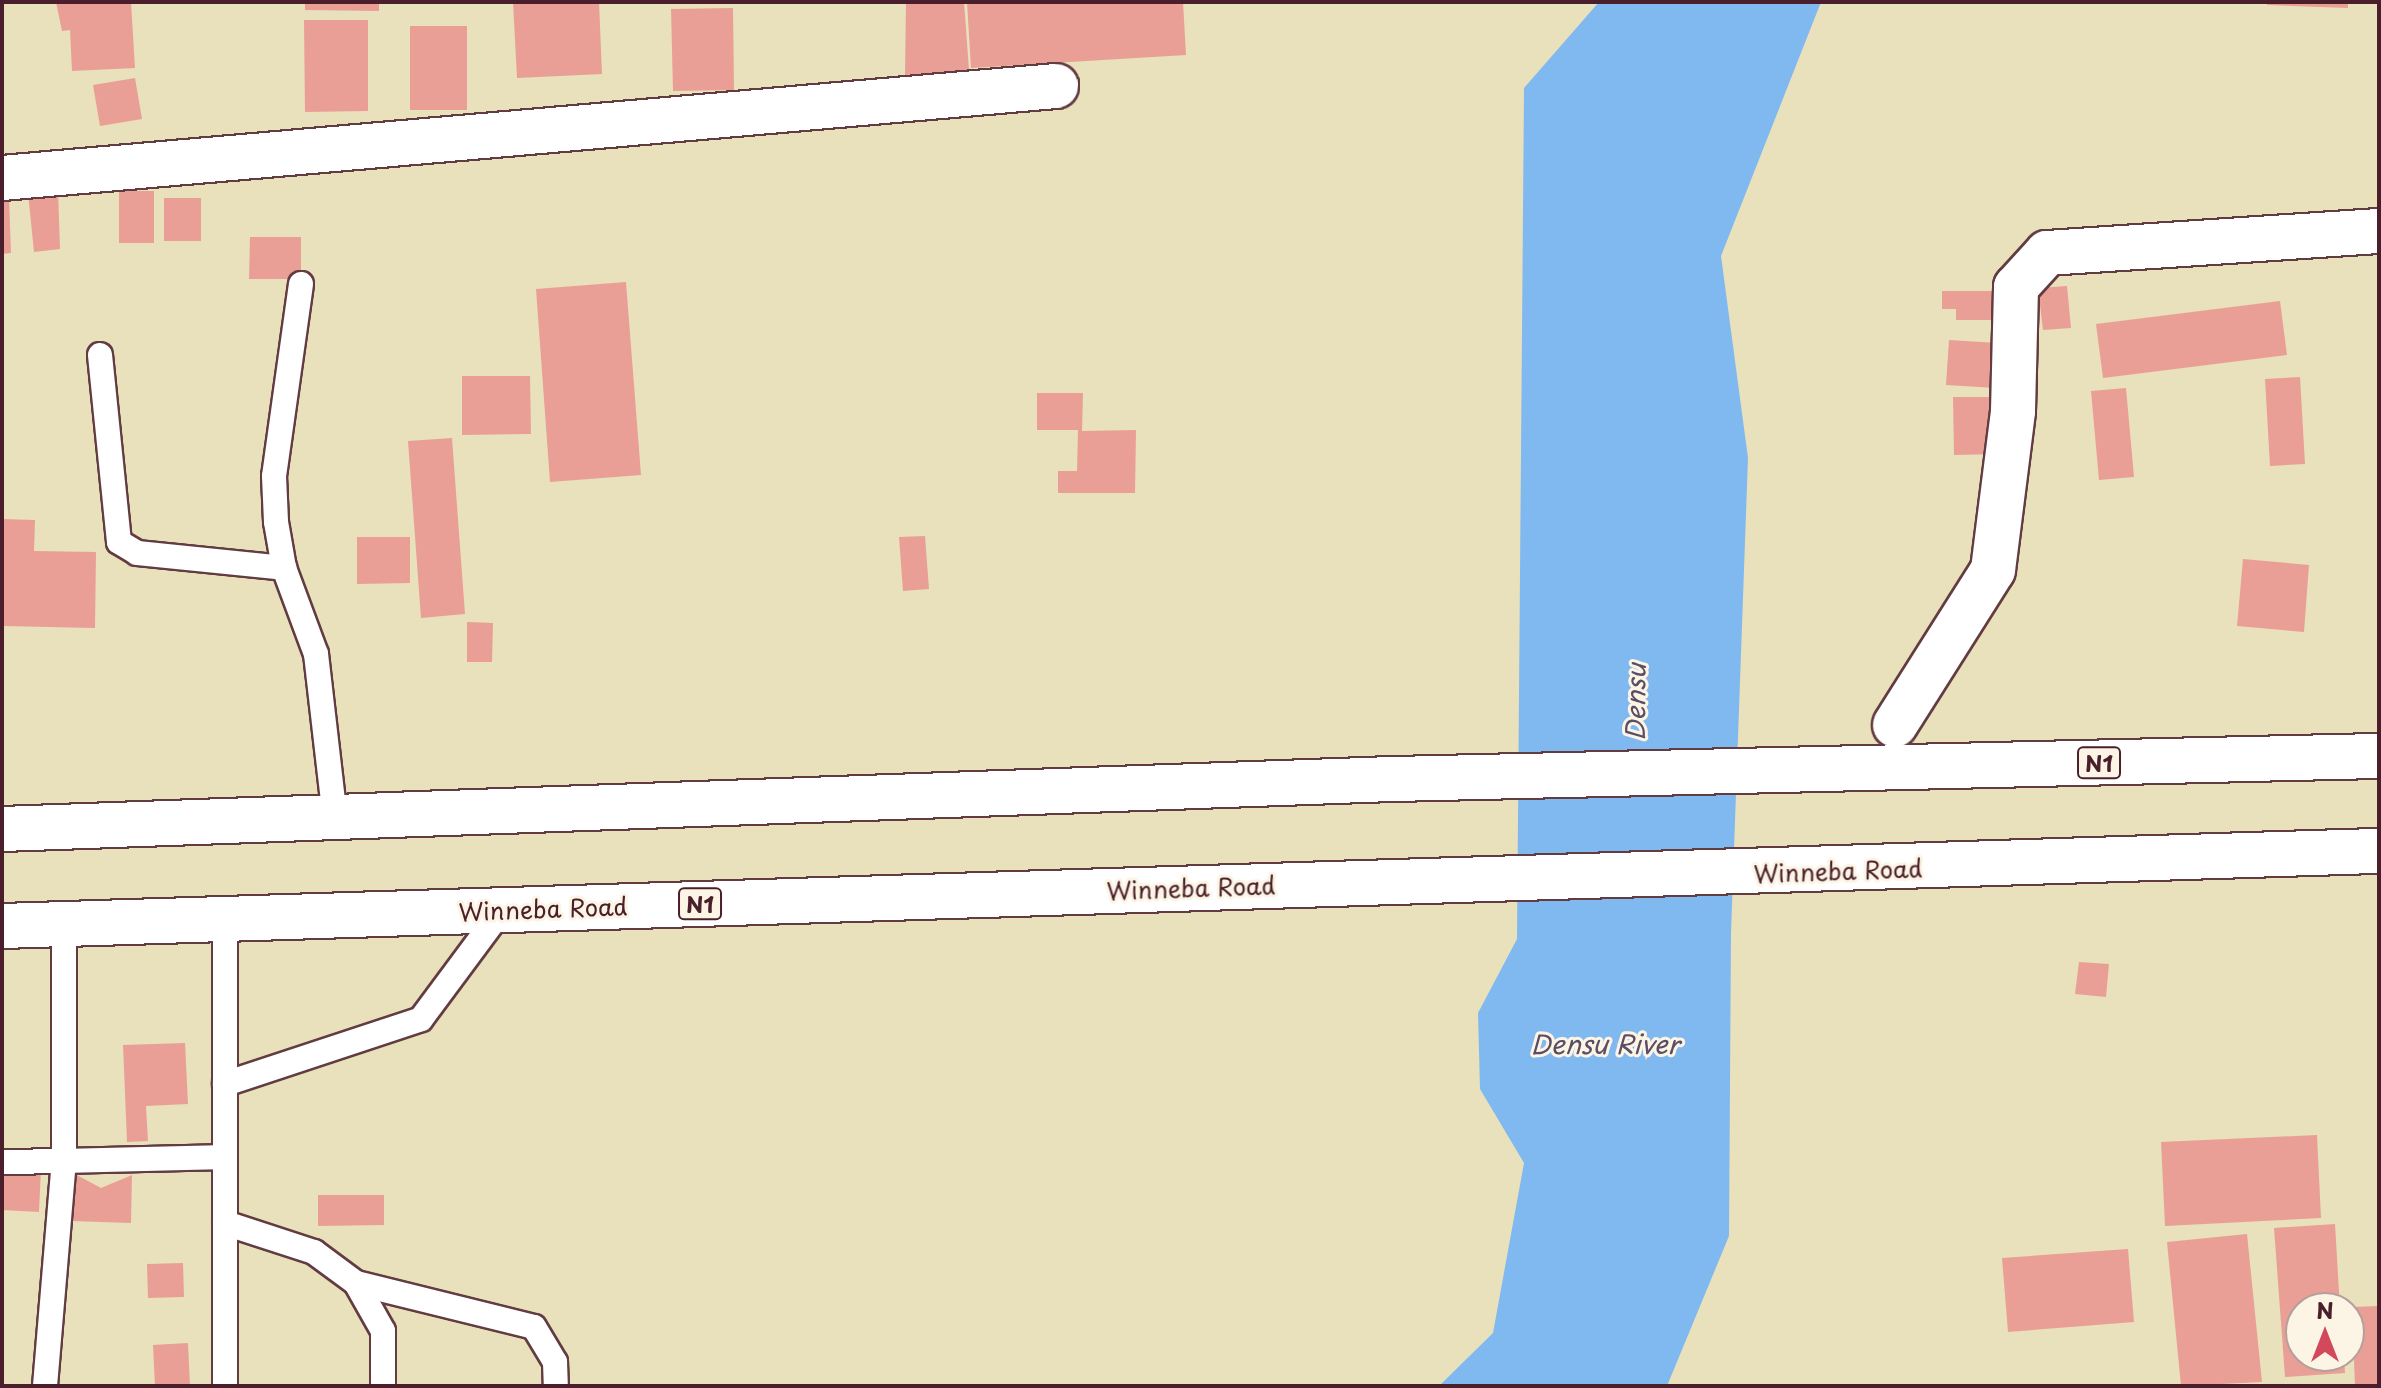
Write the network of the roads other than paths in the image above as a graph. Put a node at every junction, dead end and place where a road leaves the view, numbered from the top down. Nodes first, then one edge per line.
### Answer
1 (1056, 86) dead end
2 (2, 178) edge
3 (2379, 231) edge
4 (301, 284) dead end
5 (100, 355) dead end
6 (284, 568) junction
7 (1895, 725) dead end
8 (2379, 756) edge
9 (335, 818) junction
10 (2, 829) edge
11 (2379, 851) edge
12 (502, 910) junction
13 (225, 918) junction
14 (64, 924) junction
15 (2, 926) edge
16 (225, 1084) junction
17 (225, 1157) junction
18 (64, 1161) junction
19 (2, 1162) edge
20 (225, 1223) junction
21 (356, 1283) junction
22 (45, 1386) edge
23 (225, 1386) edge
24 (383, 1386) edge
25 (556, 1386) edge

1 - 2 main road
3 - 7 main road
4 - 6 lane
5 - 6 lane
6 - 9 lane
8 - 9 main road, N1
9 - 10 main road, N1
11 - 12 main road, Winneba Road / N1
12 - 13 main road, Winneba Road / N1
12 - 16 lane
13 - 14 main road, Winneba Road / N1
13 - 16 lane
14 - 15 main road, Winneba Road / N1
14 - 18 lane
16 - 17 lane
17 - 18 lane
17 - 20 lane
18 - 19 lane
18 - 22 lane
20 - 21 lane
20 - 23 lane
21 - 24 lane
21 - 25 lane

